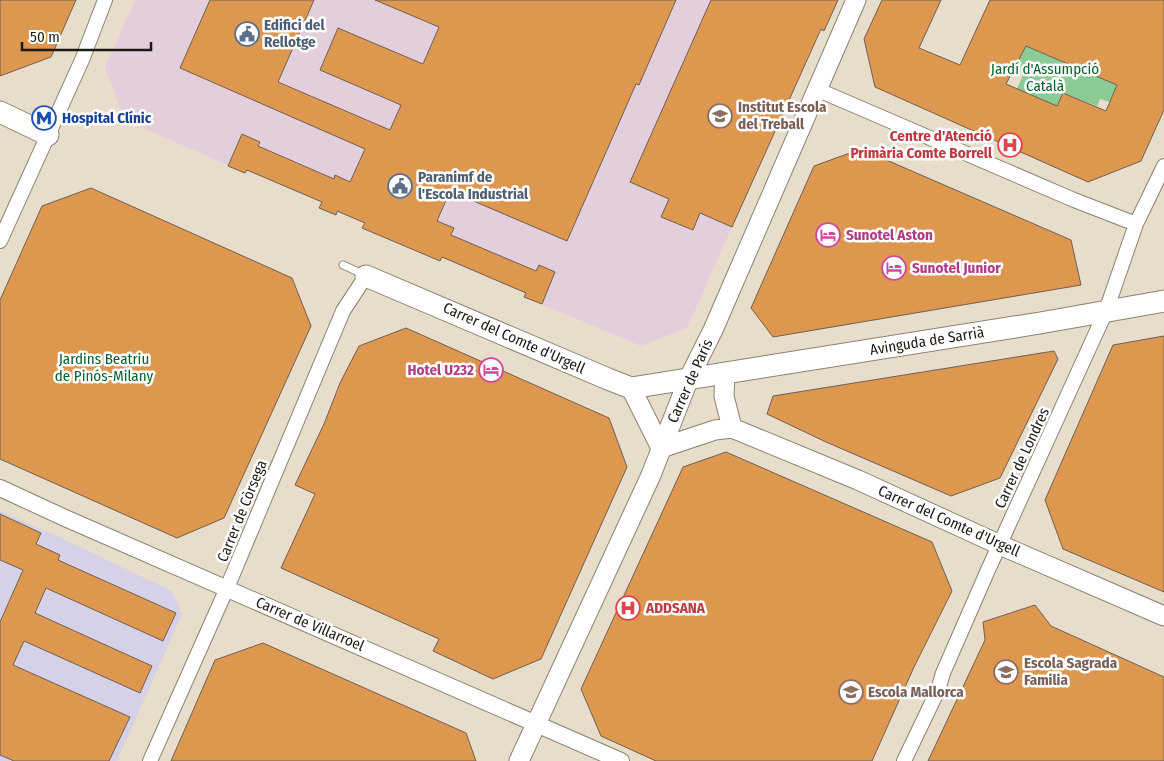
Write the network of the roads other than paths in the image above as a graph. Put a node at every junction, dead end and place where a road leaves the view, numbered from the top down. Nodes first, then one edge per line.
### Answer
1 (105, 0) edge
2 (856, 0) edge
3 (816, 89) junction
4 (0, 112) edge
5 (48, 135) junction
6 (1164, 166) edge
7 (1136, 224) junction
8 (0, 241) edge
9 (344, 265) dead end
10 (366, 276) junction
11 (1164, 301) edge
12 (1106, 311) junction
13 (725, 373) junction
14 (689, 378) junction
15 (632, 388) junction
16 (732, 428) junction
17 (662, 448) junction
18 (0, 488) edge
19 (1000, 545) junction
20 (227, 588) junction
21 (1164, 616) edge
22 (536, 723) junction
23 (150, 761) edge
24 (519, 761) edge
25 (621, 761) edge
26 (904, 761) edge

1 - 5 street
2 - 3 main road, Carrer de París
3 - 7 street
3 - 14 main road, Carrer de París
4 - 5 main road
5 - 8 street
6 - 7 street, Carrer de Londres
7 - 12 street, Carrer de Londres
9 - 10 lane, Carrer del Comte d'Urgell
10 - 15 main road, Carrer del Comte d'Urgell
10 - 20 street, Carrer de Còrsega
11 - 12 main road, Avinguda de Sarrià
12 - 13 main road, Avinguda de Sarrià
12 - 19 street, Carrer de Londres
13 - 14 main road, Avinguda de Sarrià
13 - 16 main road
14 - 15 main road
14 - 17 main road, Carrer de París
15 - 17 main road
16 - 17 main road
16 - 19 main road, Carrer del Comte d'Urgell
17 - 22 main road, Carrer de París
18 - 20 street, Carrer de Villarroel
19 - 21 main road, Carrer del Comte d'Urgell
19 - 26 street, Carrer de Londres
20 - 22 street, Carrer de Villarroel
20 - 23 street, Carrer de Còrsega
22 - 24 main road, Carrer de París
22 - 25 street, Carrer de Villarroel

